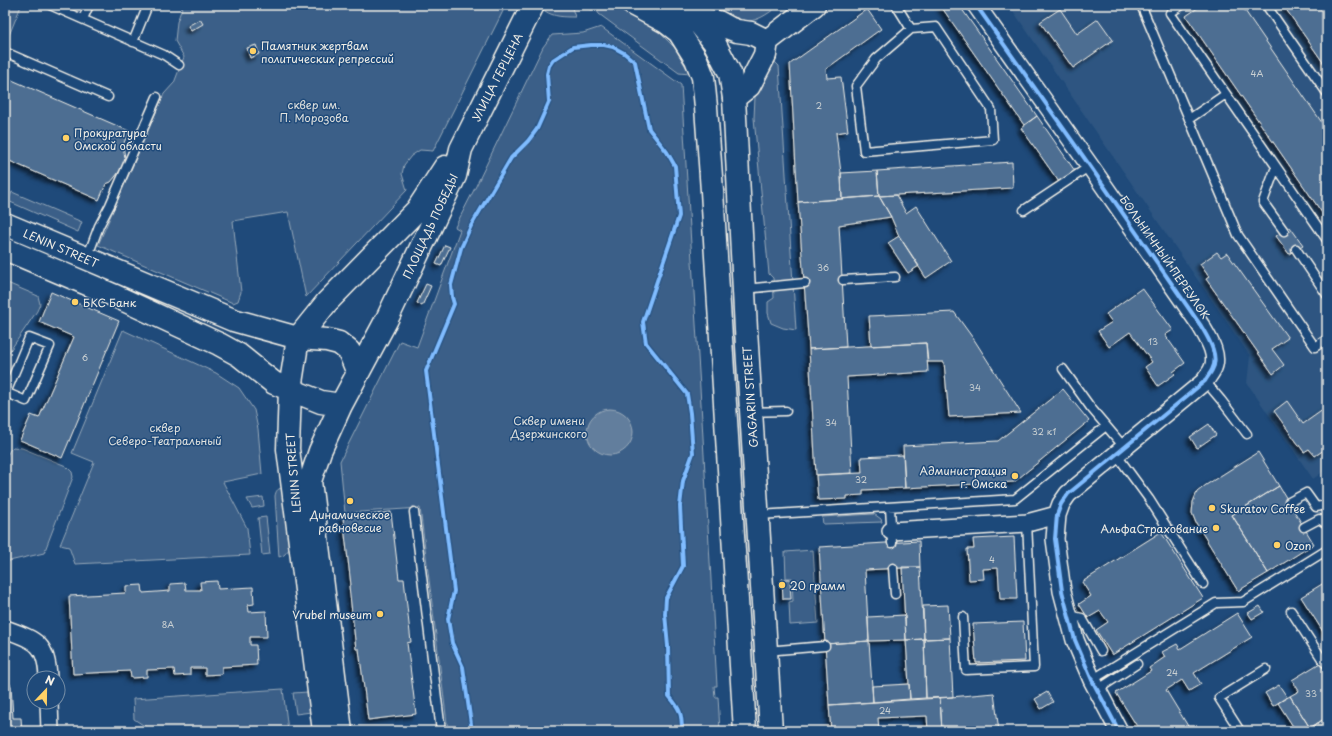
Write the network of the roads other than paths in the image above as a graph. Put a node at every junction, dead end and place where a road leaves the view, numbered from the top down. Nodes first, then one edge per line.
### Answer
1 (50, 5) edge
2 (89, 5) edge
3 (148, 5) edge
4 (533, 5) edge
5 (634, 5) edge
6 (675, 5) edge
7 (814, 5) edge
8 (896, 5) edge
9 (976, 5) edge
10 (1141, 5) edge
11 (1182, 5) edge
12 (1266, 5) edge
13 (694, 17) junction
14 (83, 19) junction
15 (911, 29) junction
16 (767, 41) junction
17 (133, 42) junction
18 (5, 52) edge
19 (179, 66) dead end
20 (1327, 93) edge
21 (1226, 94) junction
22 (108, 97) dead end
23 (157, 97) dead end
24 (734, 98) junction
25 (1189, 119) junction
26 (461, 149) junction
27 (1090, 166) junction
28 (1276, 166) junction
29 (1024, 210) dead end
30 (5, 224) edge
31 (1284, 231) dead end
32 (1327, 240) edge
33 (5, 248) edge
34 (1296, 249) dead end
35 (86, 259) junction
36 (895, 277) dead end
37 (78, 279) junction
38 (843, 280) dead end
39 (805, 283) dead end
40 (744, 289) junction
41 (1327, 295) edge
42 (298, 338) junction
43 (1327, 339) edge
44 (748, 366) junction
45 (356, 367) junction
46 (723, 368) junction
47 (1063, 369) dead end
48 (1205, 381) junction
49 (290, 389) junction
50 (6, 392) edge
51 (341, 405) junction
52 (786, 411) dead end
53 (752, 412) junction
54 (1106, 426) junction
55 (1247, 434) dead end
56 (1120, 451) junction
57 (310, 480) joint
58 (1289, 502) dead end
59 (1327, 505) edge
60 (890, 507) junction
61 (414, 512) dead end
62 (758, 515) junction
63 (1057, 515) junction
64 (1026, 523) junction
65 (1327, 524) edge
66 (1304, 527) dead end
67 (892, 537) joint
68 (1327, 550) edge
69 (894, 568) dead end
70 (1203, 584) dead end
71 (895, 594) dead end
72 (1291, 611) dead end
73 (1068, 615) junction
74 (963, 618) dead end
75 (5, 629) edge
76 (825, 646) dead end
77 (765, 651) junction
78 (1101, 651) dead end
79 (1327, 663) edge
80 (1137, 664) dead end
81 (1266, 669) dead end
82 (48, 670) edge
83 (1094, 685) junction
84 (49, 710) edge
85 (50, 731) edge
86 (324, 731) edge
87 (341, 731) edge
88 (441, 731) edge
89 (745, 731) edge
90 (771, 731) edge
91 (1118, 731) edge
92 (1240, 731) edge

1 - 14 lane
2 - 14 lane
3 - 17 lane
4 - 26 main road, УЛИЦА ГЕРЦЕНА
5 - 46 main road
6 - 13 main road
7 - 16 main road
8 - 15 lane
9 - 27 street, БОЛЬНИЧНЫЙ ПЕРЕУЛОК
10 - 25 lane
11 - 21 lane
12 - 20 lane
13 - 16 main road
13 - 24 main road, GAGARIN STREET
14 - 17 lane
15 - 15 lane
16 - 24 main road
17 - 19 lane
18 - 22 lane
21 - 25 lane
21 - 28 lane
23 - 35 lane
24 - 40 main road, GAGARIN STREET
25 - 43 lane
26 - 42 main road, ПЛОЩАДЬ ПОБЕДЫ
26 - 45 main road, ПЛОЩАДЬ ПОБЕДЫ
27 - 29 lane
27 - 48 street, БОЛЬНИЧНЫЙ ПЕРЕУЛОК
28 - 31 lane
28 - 32 lane
30 - 35 main road, LENIN STREET
33 - 37 main road, LENIN STREET
34 - 41 lane
35 - 37 main road
35 - 42 main road, LENIN STREET
36 - 38 lane
37 - 49 main road, LENIN STREET
39 - 40 lane
40 - 44 main road, GAGARIN STREET
42 - 45 main road
42 - 49 main road, ПЛОЩАДЬ ПОБЕДЫ
44 - 46 main road
44 - 53 main road, GAGARIN STREET
45 - 51 main road, ПЛОЩАДЬ ПОБЕДЫ
46 - 89 main road
47 - 54 lane
48 - 55 lane
48 - 56 street, БОЛЬНИЧНЫЙ ПЕРЕУЛОК
49 - 51 main road
49 - 86 main road, LENIN STREET
50 - 50 lane
51 - 57 main road, ПЛОЩАДЬ ПОБЕДЫ
52 - 53 lane
53 - 62 main road, GAGARIN STREET
54 - 56 lane
54 - 60 lane
56 - 63 street, БОЛЬНИЧНЫЙ ПЕРЕУЛОК
56 - 70 lane
57 - 87 main road, LENIN STREET
58 - 59 lane
60 - 62 lane
60 - 67 lane
61 - 88 lane
62 - 77 main road, GAGARIN STREET
63 - 64 street
63 - 73 street
64 - 67 street
64 - 74 lane
65 - 66 lane
68 - 83 lane
69 - 71 lane
72 - 79 lane
73 - 78 lane
73 - 83 street
75 - 82 street
76 - 77 lane
77 - 90 main road, GAGARIN STREET
80 - 83 lane
81 - 92 lane
83 - 91 street
84 - 85 street

